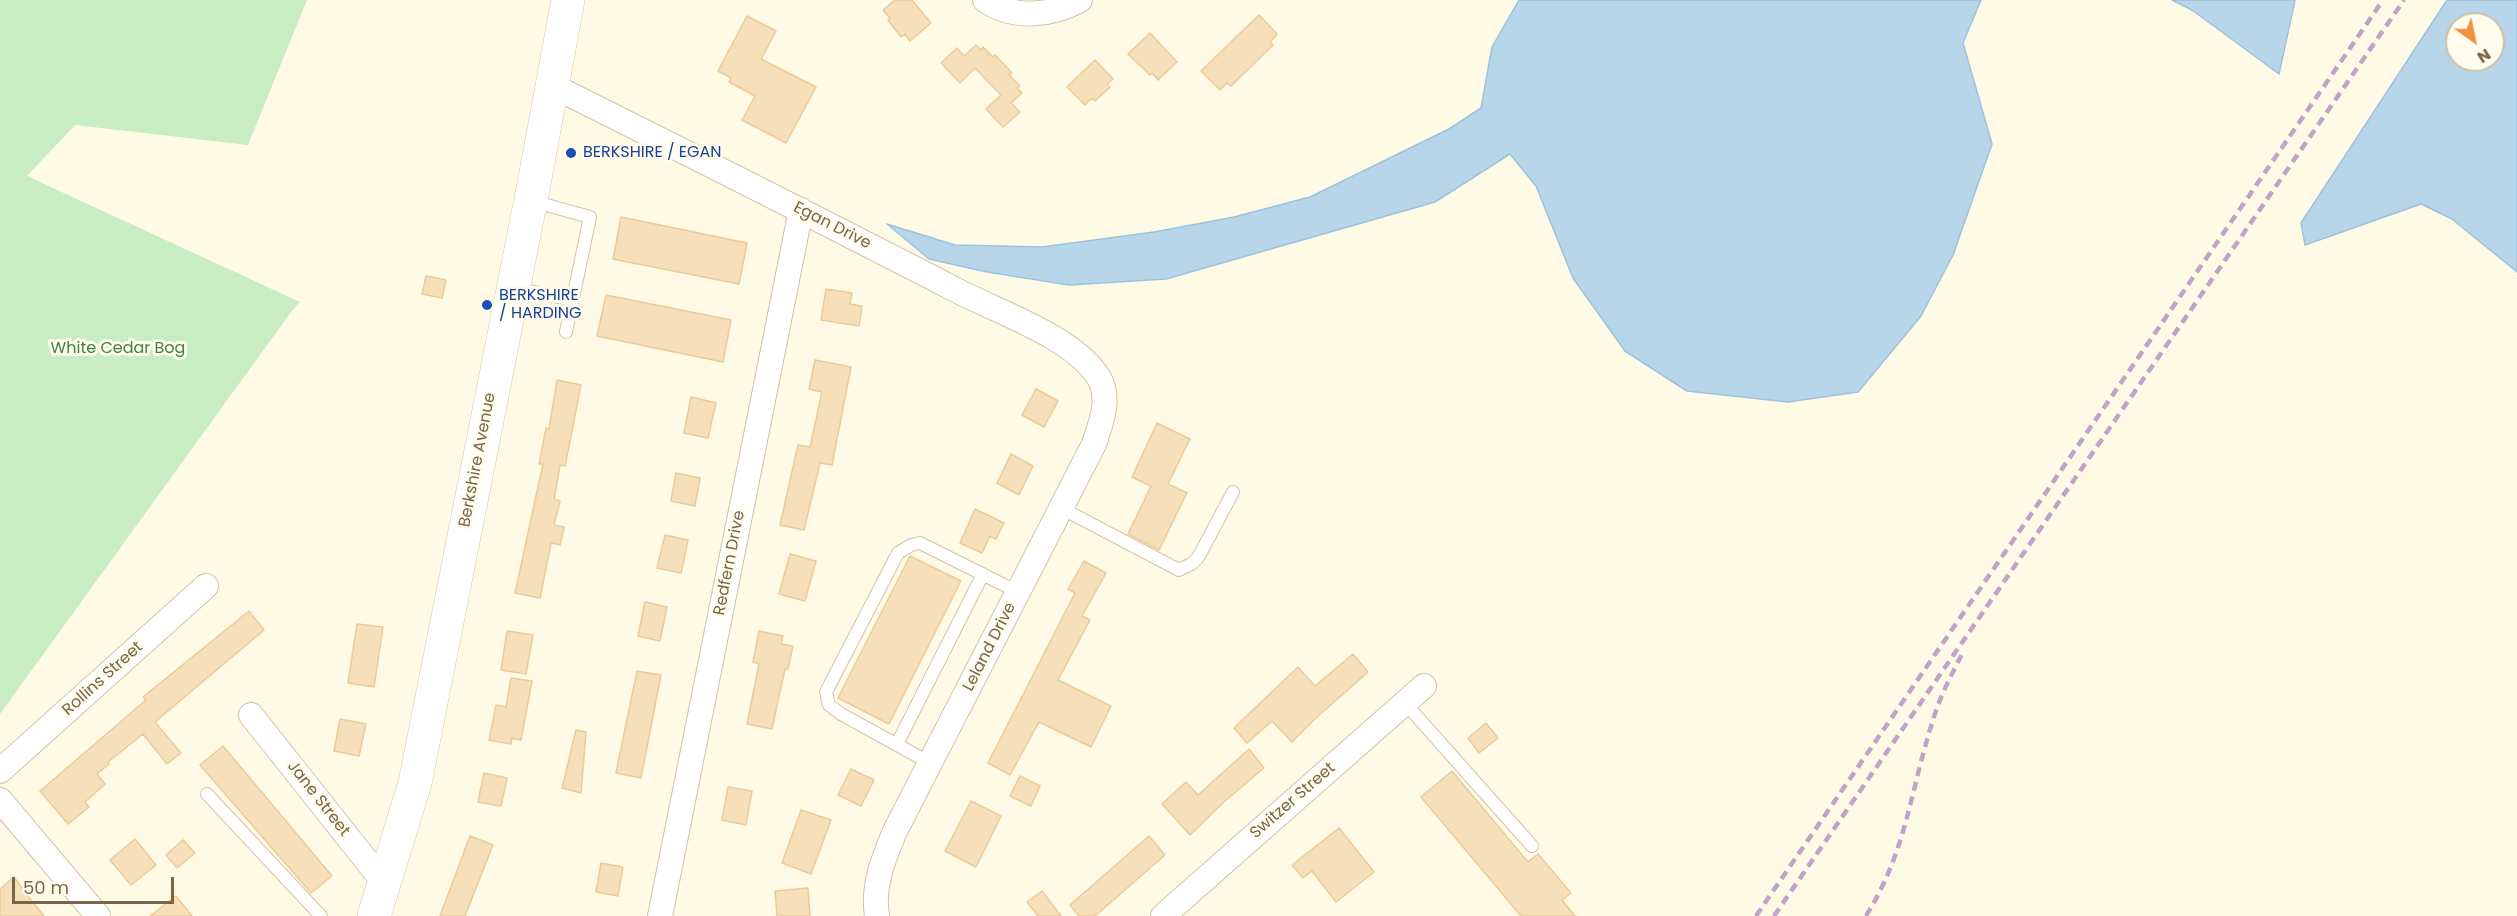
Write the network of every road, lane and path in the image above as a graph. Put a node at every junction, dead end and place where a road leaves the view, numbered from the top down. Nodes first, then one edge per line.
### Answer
1 (568, 0) edge
2 (985, 0) edge
3 (1080, 0) edge
4 (553, 86) junction
5 (531, 201) junction
6 (801, 210) junction
7 (512, 287) junction
8 (572, 300) junction
9 (566, 332) dead end
10 (1100, 380) joint
11 (1233, 492) dead end
12 (1061, 508) junction
13 (982, 574) junction
14 (206, 586) dead end
15 (1018, 592) junction
16 (1424, 686) dead end
17 (1405, 703) junction
18 (251, 714) dead end
19 (897, 744) junction
20 (930, 763) junction
21 (0, 771) edge
22 (207, 794) dead end
23 (0, 800) edge
24 (1532, 846) dead end
25 (385, 884) junction
26 (98, 916) edge
27 (321, 916) edge
28 (374, 916) edge
29 (660, 916) edge
30 (877, 916) edge
31 (1163, 916) edge

1 - 4 main road, Berkshire Avenue
2 - 3 street
4 - 5 main road, Berkshire Avenue
4 - 6 street, Egan Drive
5 - 7 main road, Berkshire Avenue
5 - 8 lane
6 - 10 street, Egan Drive
6 - 29 street, Redfern Drive
7 - 8 lane
7 - 25 main road, Berkshire Avenue
8 - 9 lane
10 - 12 street, Leland Drive
11 - 12 lane
12 - 15 street, Leland Drive
13 - 15 lane
13 - 19 lane
13 - 19 lane
14 - 21 street, Rollins Street
15 - 20 street, Leland Drive
16 - 17 street, Switzer Street
17 - 24 lane
17 - 31 street, Switzer Street
18 - 25 street, Jane Street
19 - 20 lane
20 - 30 street, Leland Drive
22 - 27 lane
23 - 26 street
25 - 28 main road, Berkshire Avenue

